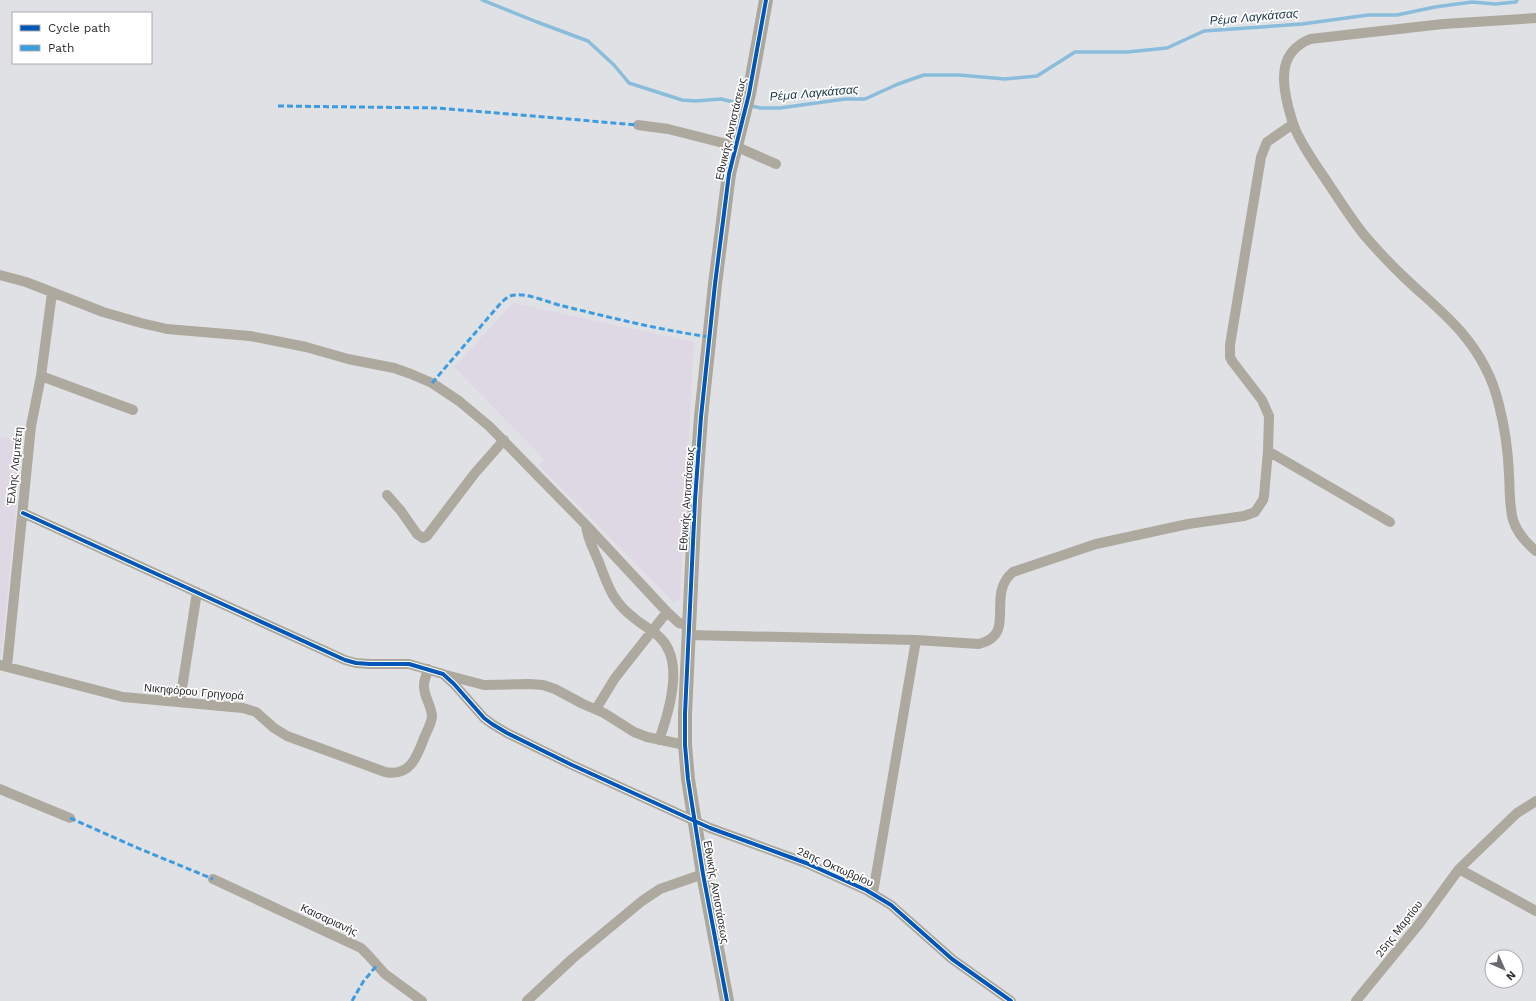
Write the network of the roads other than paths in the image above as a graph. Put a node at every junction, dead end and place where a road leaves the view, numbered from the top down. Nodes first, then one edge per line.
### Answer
1 (766, 0) edge
2 (1536, 18) edge
3 (638, 124) dead end
4 (1293, 124) junction
5 (735, 146) junction
6 (776, 164) dead end
7 (0, 275) edge
8 (52, 293) junction
9 (41, 376) junction
10 (132, 410) dead end
11 (504, 440) junction
12 (1268, 450) junction
13 (387, 495) dead end
14 (23, 513) junction
15 (1390, 522) dead end
16 (586, 525) junction
17 (1536, 552) edge
18 (197, 592) junction
19 (667, 612) junction
20 (652, 630) junction
21 (689, 630) junction
22 (916, 640) junction
23 (4, 666) edge
24 (428, 669) junction
25 (443, 674) junction
26 (180, 701) junction
27 (596, 709) junction
28 (659, 740) junction
29 (685, 745) junction
30 (0, 789) edge
31 (1536, 801) edge
32 (70, 818) dead end
33 (694, 820) junction
34 (1460, 869) junction
35 (703, 874) junction
36 (212, 879) dead end
37 (873, 893) junction
38 (1536, 911) edge
39 (422, 1001) edge
40 (527, 1001) edge
41 (727, 1001) edge
42 (1011, 1001) edge
43 (1356, 1001) edge

1 - 5 street, Εθνικής Αντιστάσεως
2 - 4 street
3 - 5 street
4 - 12 street
4 - 17 street
5 - 6 street
5 - 21 street, Εθνικής Αντιστάσεως
7 - 8 street
8 - 9 street, Έλλης Λαμπέτη
8 - 11 street
9 - 10 street
9 - 14 street, Έλλης Λαμπέτη
11 - 13 street
11 - 16 street
12 - 15 street
12 - 22 street
14 - 18 street
14 - 23 street, Έλλης Λαμπέτη
16 - 19 street
16 - 20 street
18 - 24 street
18 - 26 street
19 - 20 street
19 - 21 street
20 - 27 street
20 - 28 street
21 - 22 street
21 - 29 street, Εθνικής Αντιστάσεως
22 - 37 street
23 - 26 street, Νικηφόρου Γρηγορά
24 - 25 street
24 - 26 street, Νικηφόρου Γρηγορά
25 - 27 street
25 - 33 street, 28ης Οκτωβρίου
27 - 28 street
28 - 29 street
29 - 33 street, Εθνικής Αντιστάσεως
30 - 32 street
31 - 34 street, 25ης Μαρτίου
33 - 35 street, Εθνικής Αντιστάσεως
33 - 37 street, 28ης Οκτωβρίου
34 - 38 street
34 - 43 street, 25ης Μαρτίου
35 - 40 street
35 - 41 street, Εθνικής Αντιστάσεως
36 - 39 street, Καισαριανής
37 - 42 street, 28ης Οκτωβρίου

